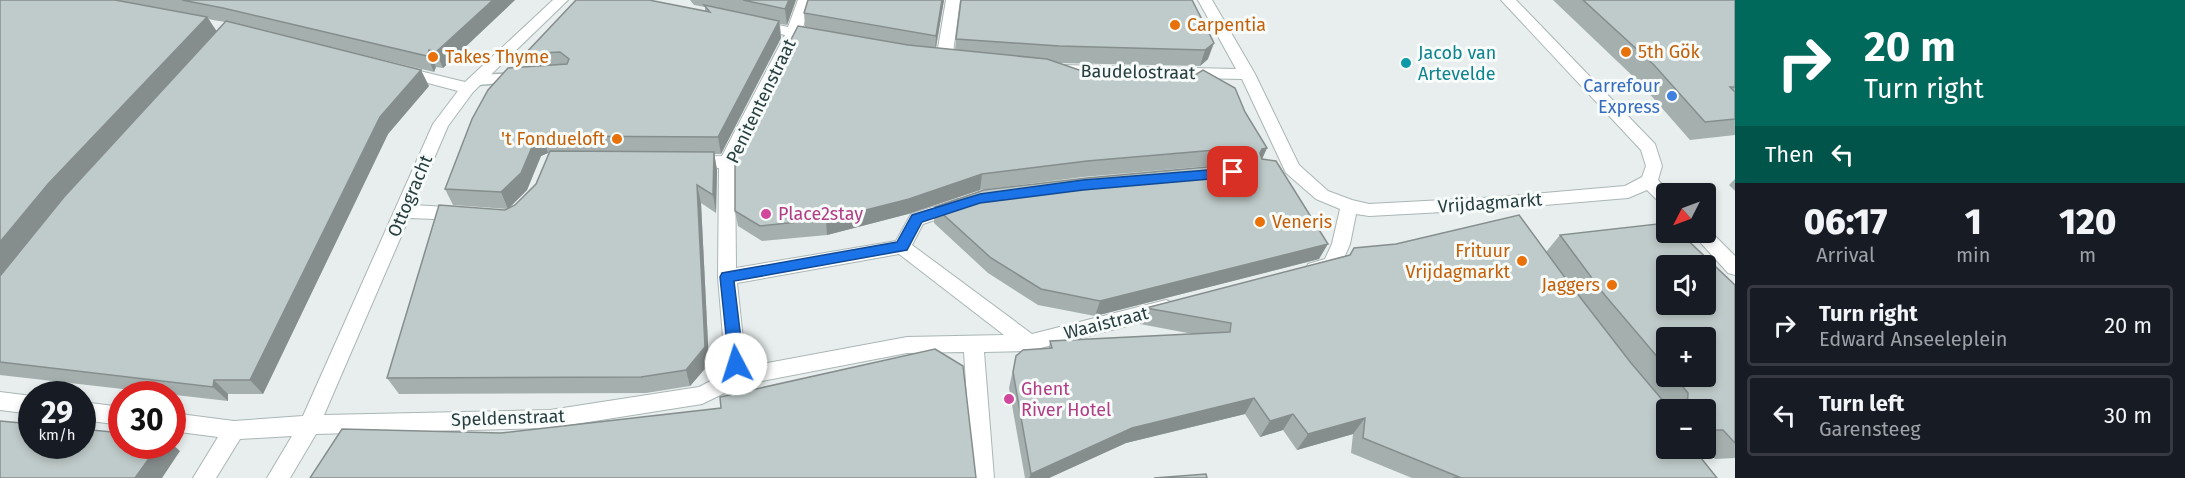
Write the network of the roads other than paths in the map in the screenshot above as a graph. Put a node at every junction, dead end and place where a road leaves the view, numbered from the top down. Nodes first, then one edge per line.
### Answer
1 (561, 0) edge
2 (805, 0) edge
3 (953, 0) edge
4 (1205, 0) edge
5 (1508, 0) edge
6 (749, 23) edge
7 (794, 32) junction
8 (836, 42) edge
9 (945, 60) edge
10 (392, 69) edge
11 (1048, 69) joint
12 (1247, 74) junction
13 (532, 78) edge
14 (472, 84) junction
15 (1190, 84) edge
16 (680, 161) edge
17 (727, 162) junction
18 (1292, 169) junction
19 (1271, 170) edge
20 (1649, 181) junction
21 (1656, 188) edge
22 (969, 202) edge
23 (1499, 203) junction
24 (1349, 206) junction
25 (403, 210) junction
26 (479, 215) edge
27 (1511, 222) edge
28 (1711, 243) edge
29 (902, 247) junction
30 (1735, 268) edge
31 (1298, 274) edge
32 (727, 277) junction
33 (1186, 303) edge
34 (1029, 343) junction
35 (973, 344) junction
36 (737, 377) junction
37 (0, 401) edge
38 (18, 403) edge
39 (186, 424) edge
40 (309, 426) junction
41 (234, 430) junction
42 (204, 478) edge
43 (278, 478) edge
44 (983, 478) edge

1 - 14 street, Ottogracht
2 - 7 street, Penitentenstraat
3 - 9 street
4 - 12 street, Vrijdagmarkt
5 - 20 street
6 - 7 street
7 - 8 street
7 - 17 street, Penitentenstraat
10 - 14 street
11 - 12 street, Baudelostraat
11 - 15 lane
12 - 18 street, Vrijdagmarkt
13 - 14 lane
14 - 25 street, Ottogracht
16 - 17 street
17 - 32 street, Penitentenstraat
18 - 19 street
18 - 24 street, Vrijdagmarkt
20 - 21 street
20 - 23 street, Vrijdagmarkt
22 - 29 street
23 - 24 street, Vrijdagmarkt
23 - 27 street
24 - 31 street
25 - 26 street
25 - 40 street, Ottogracht
28 - 30 street
29 - 32 street
29 - 34 street
32 - 36 street, Penitentenstraat
33 - 34 street, Waaistraat
34 - 35 street, Waaistraat
35 - 36 street, Speldenstraat
35 - 44 street
36 - 40 street, Speldenstraat
37 - 38 street
39 - 41 street, Speldenstraat
40 - 41 street, Speldenstraat
40 - 43 street, Ottogracht
41 - 42 street

